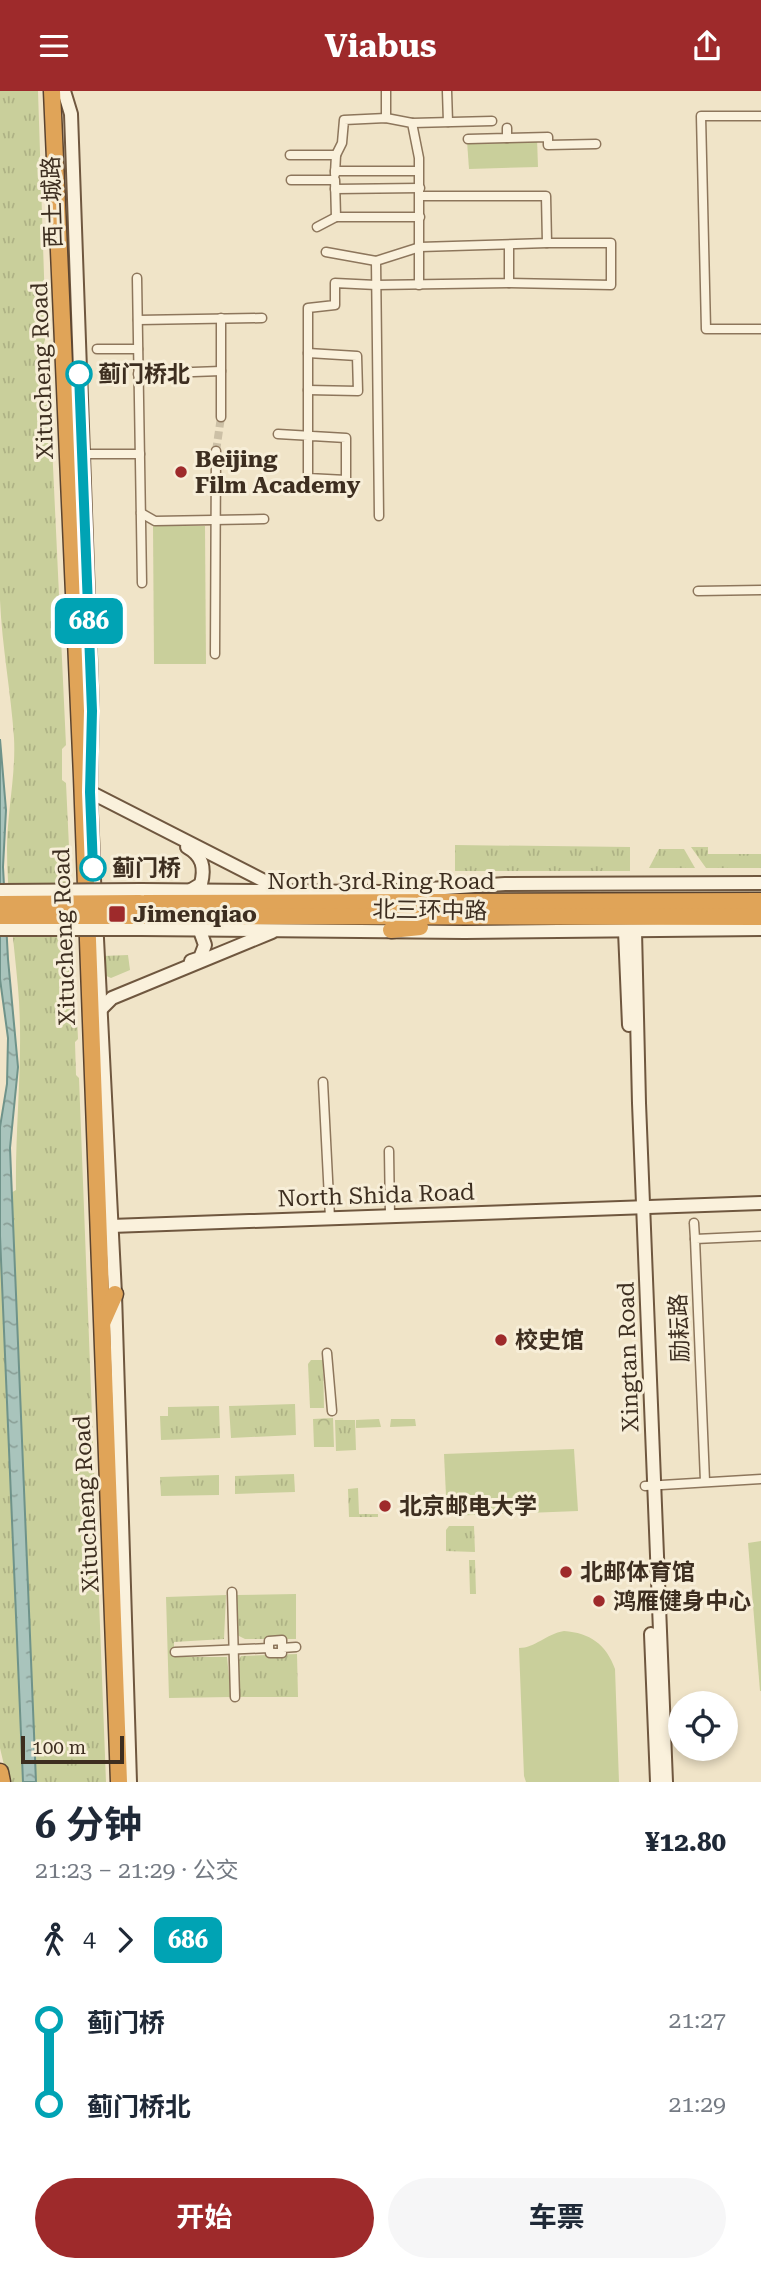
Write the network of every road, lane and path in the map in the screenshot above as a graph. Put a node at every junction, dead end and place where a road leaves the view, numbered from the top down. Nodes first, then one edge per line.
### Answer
1 (52, 91) edge
2 (63, 91) edge
3 (386, 91) edge
4 (447, 91) edge
5 (761, 116) edge
6 (386, 118) junction
7 (492, 121) dead end
8 (448, 122) junction
9 (412, 123) junction
10 (507, 128) dead end
11 (507, 138) junction
12 (468, 139) dead end
13 (596, 144) dead end
14 (290, 155) dead end
15 (336, 155) junction
16 (418, 171) junction
17 (57, 174) junction
18 (291, 180) dead end
19 (335, 180) junction
20 (420, 192) junction
21 (336, 217) junction
22 (420, 218) junction
23 (317, 227) dead end
24 (547, 243) junction
25 (509, 245) junction
26 (420, 247) junction
27 (326, 252) dead end
28 (376, 261) junction
29 (137, 278) dead end
30 (509, 283) junction
31 (376, 285) junction
32 (419, 285) junction
33 (221, 318) junction
34 (262, 318) dead end
35 (138, 320) junction
36 (761, 328) edge
37 (97, 349) dead end
38 (138, 349) junction
39 (308, 353) junction
40 (221, 371) junction
41 (138, 374) junction
42 (308, 390) junction
43 (221, 417) tunnel mouth
44 (278, 434) dead end
45 (308, 435) junction
46 (216, 451) tunnel mouth
47 (83, 454) junction
48 (140, 454) junction
49 (141, 513) junction
50 (379, 516) dead end
51 (264, 519) dead end
52 (216, 520) junction
53 (142, 583) dead end
54 (761, 590) edge
55 (698, 591) dead end
56 (215, 654) dead end
57 (78, 676) junction
58 (92, 711) junction
59 (82, 777) junction
60 (90, 792) junction
61 (91, 814) junction
62 (83, 839) junction
63 (761, 883) edge
64 (191, 890) junction
65 (281, 890) junction
66 (0, 891) edge
67 (384, 892) junction
68 (761, 893) edge
69 (761, 901) edge
70 (726, 902) junction
71 (0, 904) edge
72 (555, 904) junction
73 (141, 909) junction
74 (0, 916) edge
75 (500, 918) junction
76 (761, 918) edge
77 (199, 928) junction
78 (0, 929) edge
79 (279, 929) junction
80 (761, 929) edge
81 (391, 930) junction
82 (713, 930) junction
83 (630, 931) junction
84 (93, 979) junction
85 (101, 1009) junction
86 (323, 1082) dead end
87 (389, 1151) dead end
88 (107, 1152) junction
89 (96, 1183) junction
90 (761, 1203) edge
91 (639, 1205) junction
92 (390, 1216) junction
93 (330, 1218) junction
94 (694, 1223) dead end
95 (111, 1226) junction
96 (761, 1236) edge
97 (695, 1238) junction
98 (115, 1294) junction
99 (101, 1326) junction
100 (327, 1353) dead end
101 (332, 1411) dead end
102 (761, 1479) edge
103 (705, 1481) junction
104 (649, 1485) junction
105 (232, 1591) dead end
106 (116, 1643) junction
107 (296, 1647) dead end
108 (233, 1650) junction
109 (175, 1652) dead end
110 (234, 1697) dead end
111 (129, 1749) junction
112 (0, 1772) edge
113 (2, 1782) edge
114 (119, 1782) edge
115 (130, 1782) edge
116 (657, 1782) edge
117 (666, 1782) edge

1 - 17 highway, Xitucheng Road
2 - 17 highway
2 - 47 street, 西土城路
3 - 6 street
4 - 8 street
5 - 36 street
6 - 9 street
6 - 15 street
7 - 8 street
8 - 9 street
9 - 16 street
10 - 11 street
11 - 12 street
11 - 13 street
14 - 15 street
15 - 19 street
16 - 19 street
16 - 20 street
17 - 57 highway, Xitucheng Road
18 - 19 street
19 - 20 street
19 - 21 street
20 - 22 street
20 - 24 street
21 - 22 street
21 - 23 street
22 - 26 street
24 - 25 street
24 - 30 street
25 - 26 street
25 - 30 street
26 - 28 street
26 - 32 street
27 - 28 street
28 - 31 street
29 - 35 street
30 - 32 street
31 - 32 street
31 - 39 street
31 - 50 street
33 - 34 street
33 - 35 street
33 - 40 street
35 - 38 street
37 - 38 street
38 - 41 street
39 - 42 street
39 - 42 street
40 - 41 street
40 - 43 street
41 - 48 street
42 - 45 street
44 - 45 street
45 - 45 street
46 - 52 street
47 - 48 street
47 - 58 street, 西土城路
48 - 49 street
49 - 52 street
49 - 53 street
51 - 52 street
52 - 56 street
54 - 55 street
57 - 58 highway
57 - 59 highway, Xitucheng Road
58 - 60 street, 西土城路
59 - 60 highway
59 - 62 highway, Xitucheng Road
60 - 61 street, 西土城路
60 - 65 street
61 - 62 highway
61 - 64 street
61 - 84 street, 西土城路
62 - 84 highway, Xitucheng Road
63 - 67 street, 北三环中路
64 - 65 street, 北三环中路
64 - 73 street, 北三环中路
65 - 67 street, 北三环中路
66 - 73 street, bridge
67 - 72 highway
68 - 70 highway
69 - 70 highway, North 3rd Ring Road
70 - 72 highway, North 3rd Ring Road
71 - 73 highway, North 3rd Ring Road, bridge
72 - 73 highway, North 3rd Ring Road
73 - 74 highway, North 3rd Ring Road, bridge
73 - 75 highway, North 3rd Ring Road
73 - 77 street, 北三环中路
73 - 78 street, bridge
75 - 76 highway, North 3rd Ring Road
75 - 81 highway
76 - 82 highway
77 - 79 street, 北三环中路
77 - 84 street
79 - 81 street, 北三环中路
79 - 85 street
80 - 82 street, 北三环中路
81 - 83 street, 北三环中路
82 - 83 street, 北三环中路
83 - 91 street, Xingtan Road
84 - 85 street, 西土城路
84 - 89 highway, Xitucheng Road
85 - 88 street, 西土城路
86 - 93 street
87 - 92 street
88 - 89 highway
88 - 95 street, Xitucheng Road
89 - 99 highway, Xitucheng Road
90 - 91 street, North Shida Road
91 - 92 street, North Shida Road
91 - 104 street, Xingtan Road
92 - 93 street, North Shida Road
93 - 95 street, North Shida Road
94 - 97 street, 励耘路
95 - 98 street, Xitucheng Road
96 - 97 street
97 - 103 street, 励耘路
98 - 99 highway
98 - 111 street, Xitucheng Road
99 - 106 highway, Xitucheng Road
100 - 101 street
102 - 103 street
103 - 104 street
104 - 116 street, Xingtan Road
104 - 117 street, Xingtan Road
105 - 108 street
106 - 111 highway
106 - 114 highway, Xitucheng Road
107 - 108 street
108 - 109 street
108 - 110 street
111 - 115 street
112 - 113 highway

